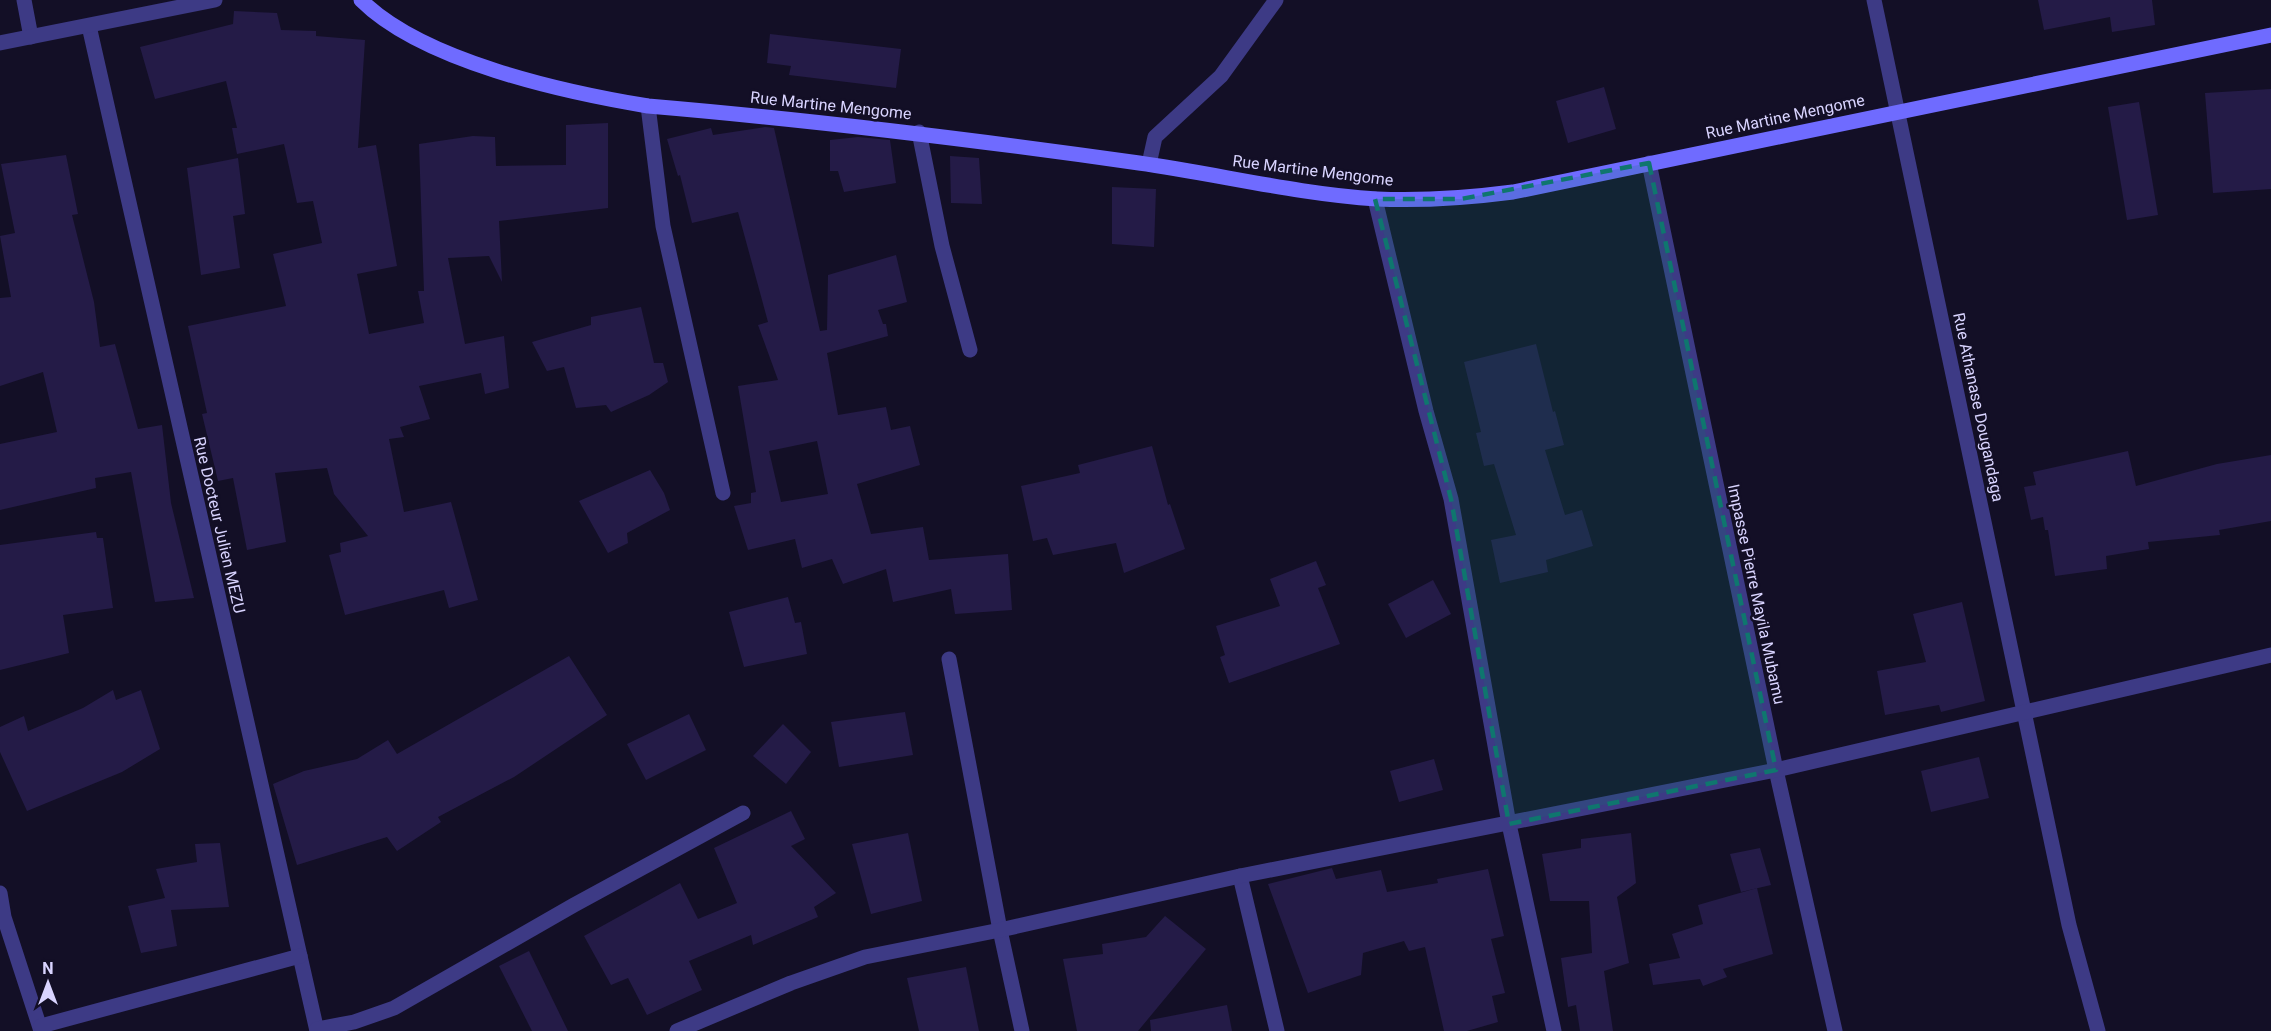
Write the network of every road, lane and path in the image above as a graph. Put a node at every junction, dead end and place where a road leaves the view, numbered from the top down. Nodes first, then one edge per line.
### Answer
1 (24, 0) edge
2 (215, 0) edge
3 (361, 0) edge
4 (1276, 0) edge
5 (1874, 0) edge
6 (89, 26) junction
7 (2271, 35) edge
8 (31, 38) junction
9 (0, 43) edge
10 (648, 106) junction
11 (1898, 110) junction
12 (919, 132) junction
13 (1649, 163) junction
14 (1149, 164) junction
15 (1374, 199) junction
16 (969, 350) dead end
17 (723, 493) dead end
18 (2271, 655) edge
19 (949, 659) dead end
20 (2025, 712) junction
21 (1776, 770) junction
22 (743, 813) dead end
23 (1509, 824) junction
24 (1240, 876) junction
25 (0, 893) edge
26 (1000, 930) junction
27 (300, 956) junction
28 (41, 1029) edge
29 (317, 1030) edge
30 (677, 1031) edge
31 (1022, 1031) edge
32 (1276, 1031) edge
33 (1554, 1031) edge
34 (1835, 1031) edge
35 (2098, 1031) edge

1 - 8 street
2 - 6 street
3 - 10 street, Rue Martine Mengome
4 - 14 street
5 - 11 street, Rue Athanase Dougandaga
6 - 8 street
6 - 27 street, Rue Docteur Julien MEZU
7 - 11 street, Rue Martine Mengome
8 - 9 street
10 - 12 street, Rue Martine Mengome
10 - 17 street
11 - 13 street, Rue Martine Mengome
11 - 20 street, Rue Athanase Dougandaga
12 - 14 street, Rue Martine Mengome
12 - 16 street
13 - 15 street, Rue Martine Mengome
13 - 21 street, Impasse Pierre Mayila Mubamu
14 - 15 street, Rue Martine Mengome
15 - 23 street
18 - 20 street
19 - 26 street
20 - 21 street
20 - 35 street, Rue Athanase Dougandaga
21 - 23 street
21 - 34 street, Impasse Pierre Mayila Mubamu
22 - 29 street
23 - 24 street
23 - 33 street
24 - 26 street
24 - 32 street
25 - 28 street
26 - 30 street
26 - 31 street
27 - 28 street
27 - 29 street, Rue Docteur Julien MEZU

